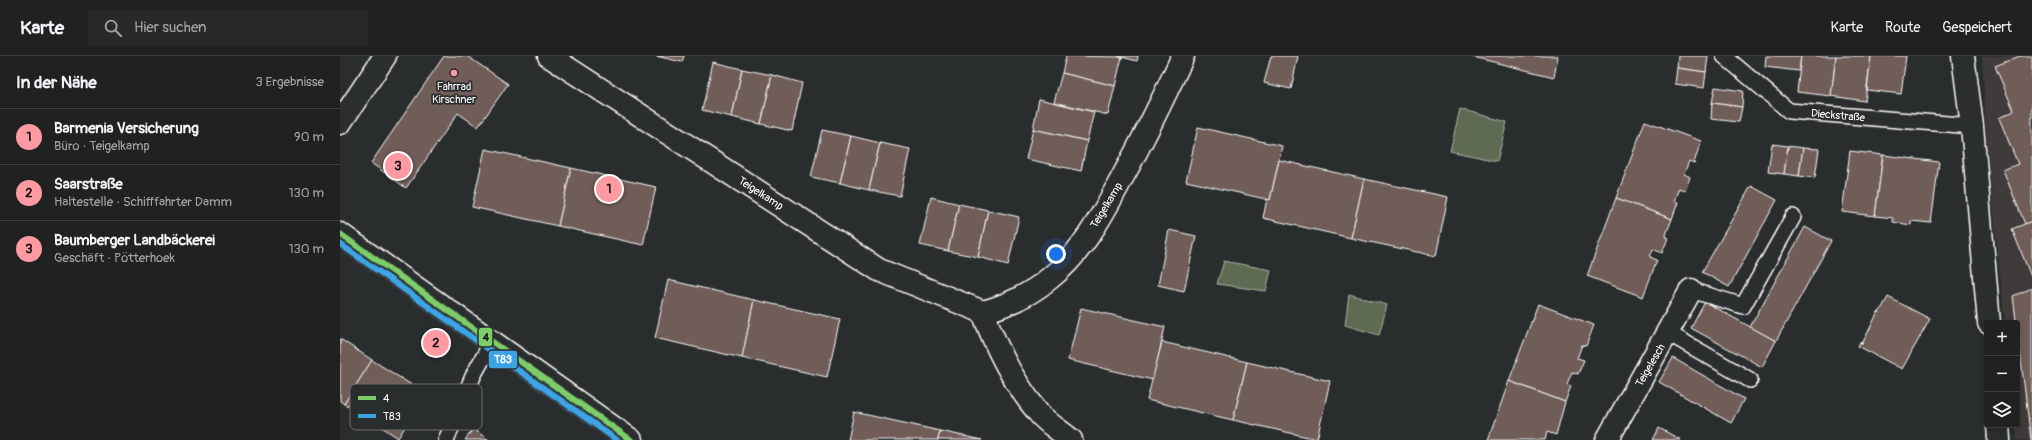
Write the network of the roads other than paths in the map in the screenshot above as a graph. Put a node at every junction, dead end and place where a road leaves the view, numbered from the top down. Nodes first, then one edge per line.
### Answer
1 (385, 56) edge
2 (549, 56) edge
3 (1183, 56) edge
4 (1724, 56) edge
5 (1963, 56) edge
6 (340, 123) edge
7 (1972, 126) junction
8 (1793, 217) dead end
9 (340, 234) edge
10 (1691, 290) joint
11 (983, 312) junction
12 (1989, 320) edge
13 (1668, 333) junction
14 (492, 342) junction
15 (1750, 380) dead end
16 (470, 384) edge
17 (1998, 428) edge
18 (450, 430) edge
19 (446, 440) edge
20 (631, 440) edge
21 (1072, 440) edge
22 (1607, 440) edge
23 (1999, 440) edge

1 - 6 street
2 - 11 street, Teigelkamp
3 - 11 street, Teigelkamp
4 - 7 lane, Dieckstraße
5 - 7 street
7 - 12 street
8 - 10 lane
9 - 14 street
10 - 13 street, Teigelesch
11 - 21 street
13 - 15 lane
13 - 22 street, Teigelesch
14 - 16 lane
14 - 20 street
17 - 23 street
18 - 19 lane

